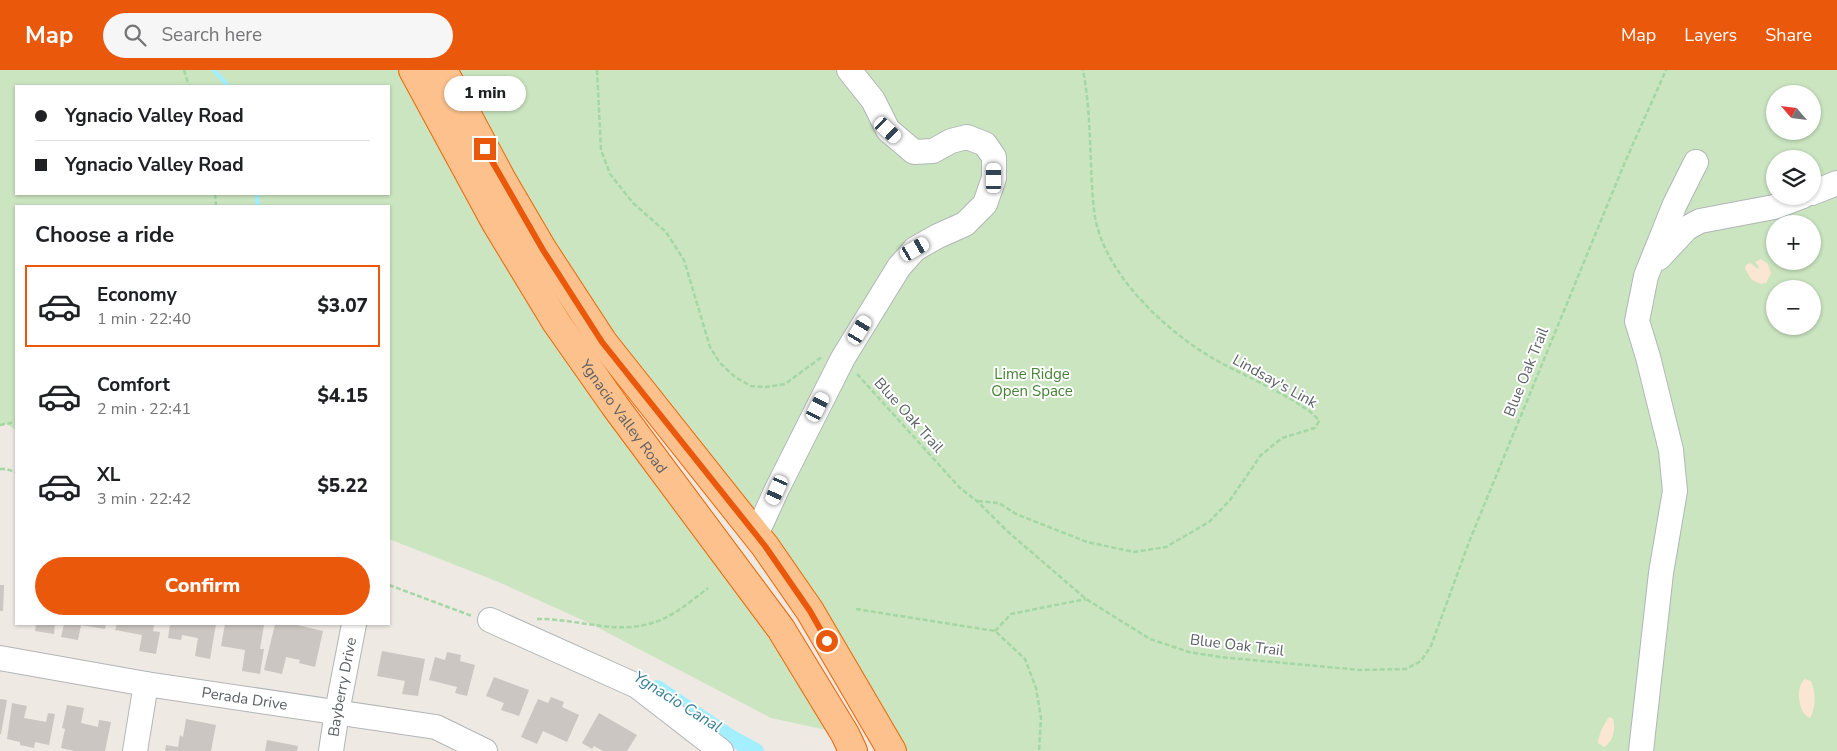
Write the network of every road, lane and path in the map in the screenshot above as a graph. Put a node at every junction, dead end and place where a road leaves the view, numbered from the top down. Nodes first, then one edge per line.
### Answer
1 (184, 70) edge
2 (413, 70) edge
3 (443, 70) edge
4 (597, 70) edge
5 (849, 70) edge
6 (1083, 70) edge
7 (1666, 70) edge
8 (189, 85) edge
9 (1696, 162) dead end
10 (1837, 183) edge
11 (1821, 189) edge
12 (1779, 205) edge
13 (1646, 276) junction
14 (843, 358) junction
15 (15, 422) edge
16 (0, 425) edge
17 (0, 469) edge
18 (15, 472) edge
19 (977, 501) junction
20 (756, 535) junction
21 (390, 585) edge
22 (708, 588) dead end
23 (1086, 599) junction
24 (856, 609) dead end
25 (535, 618) dead end
26 (490, 620) joint
27 (354, 625) edge
28 (994, 631) junction
29 (0, 658) edge
30 (146, 684) junction
31 (337, 712) junction
32 (135, 751) edge
33 (331, 751) edge
34 (485, 751) edge
35 (721, 751) edge
36 (853, 751) edge
37 (892, 751) edge
38 (1039, 751) edge
39 (1641, 751) edge

1 - 8 path
2 - 36 highway, Ygnacio Valley Road
3 - 20 highway, Ygnacio Valley Road
4 - 14 path
5 - 14 street
6 - 19 path, Lindsay's Link
7 - 23 path, Blue Oak Trail
9 - 13 street
10 - 11 street
12 - 13 street
13 - 39 street
14 - 19 path, Blue Oak Trail
14 - 20 street
15 - 16 path
17 - 18 path
19 - 23 path, Blue Oak Trail
20 - 37 highway, Ygnacio Valley Road
21 - 26 path
22 - 25 path
23 - 28 path
24 - 28 path
26 - 35 street
27 - 31 street, Bayberry Drive
28 - 38 path
29 - 30 street, Perada Drive
30 - 31 street, Perada Drive
30 - 32 street
31 - 33 street, Bayberry Drive
31 - 34 street, Perada Drive

